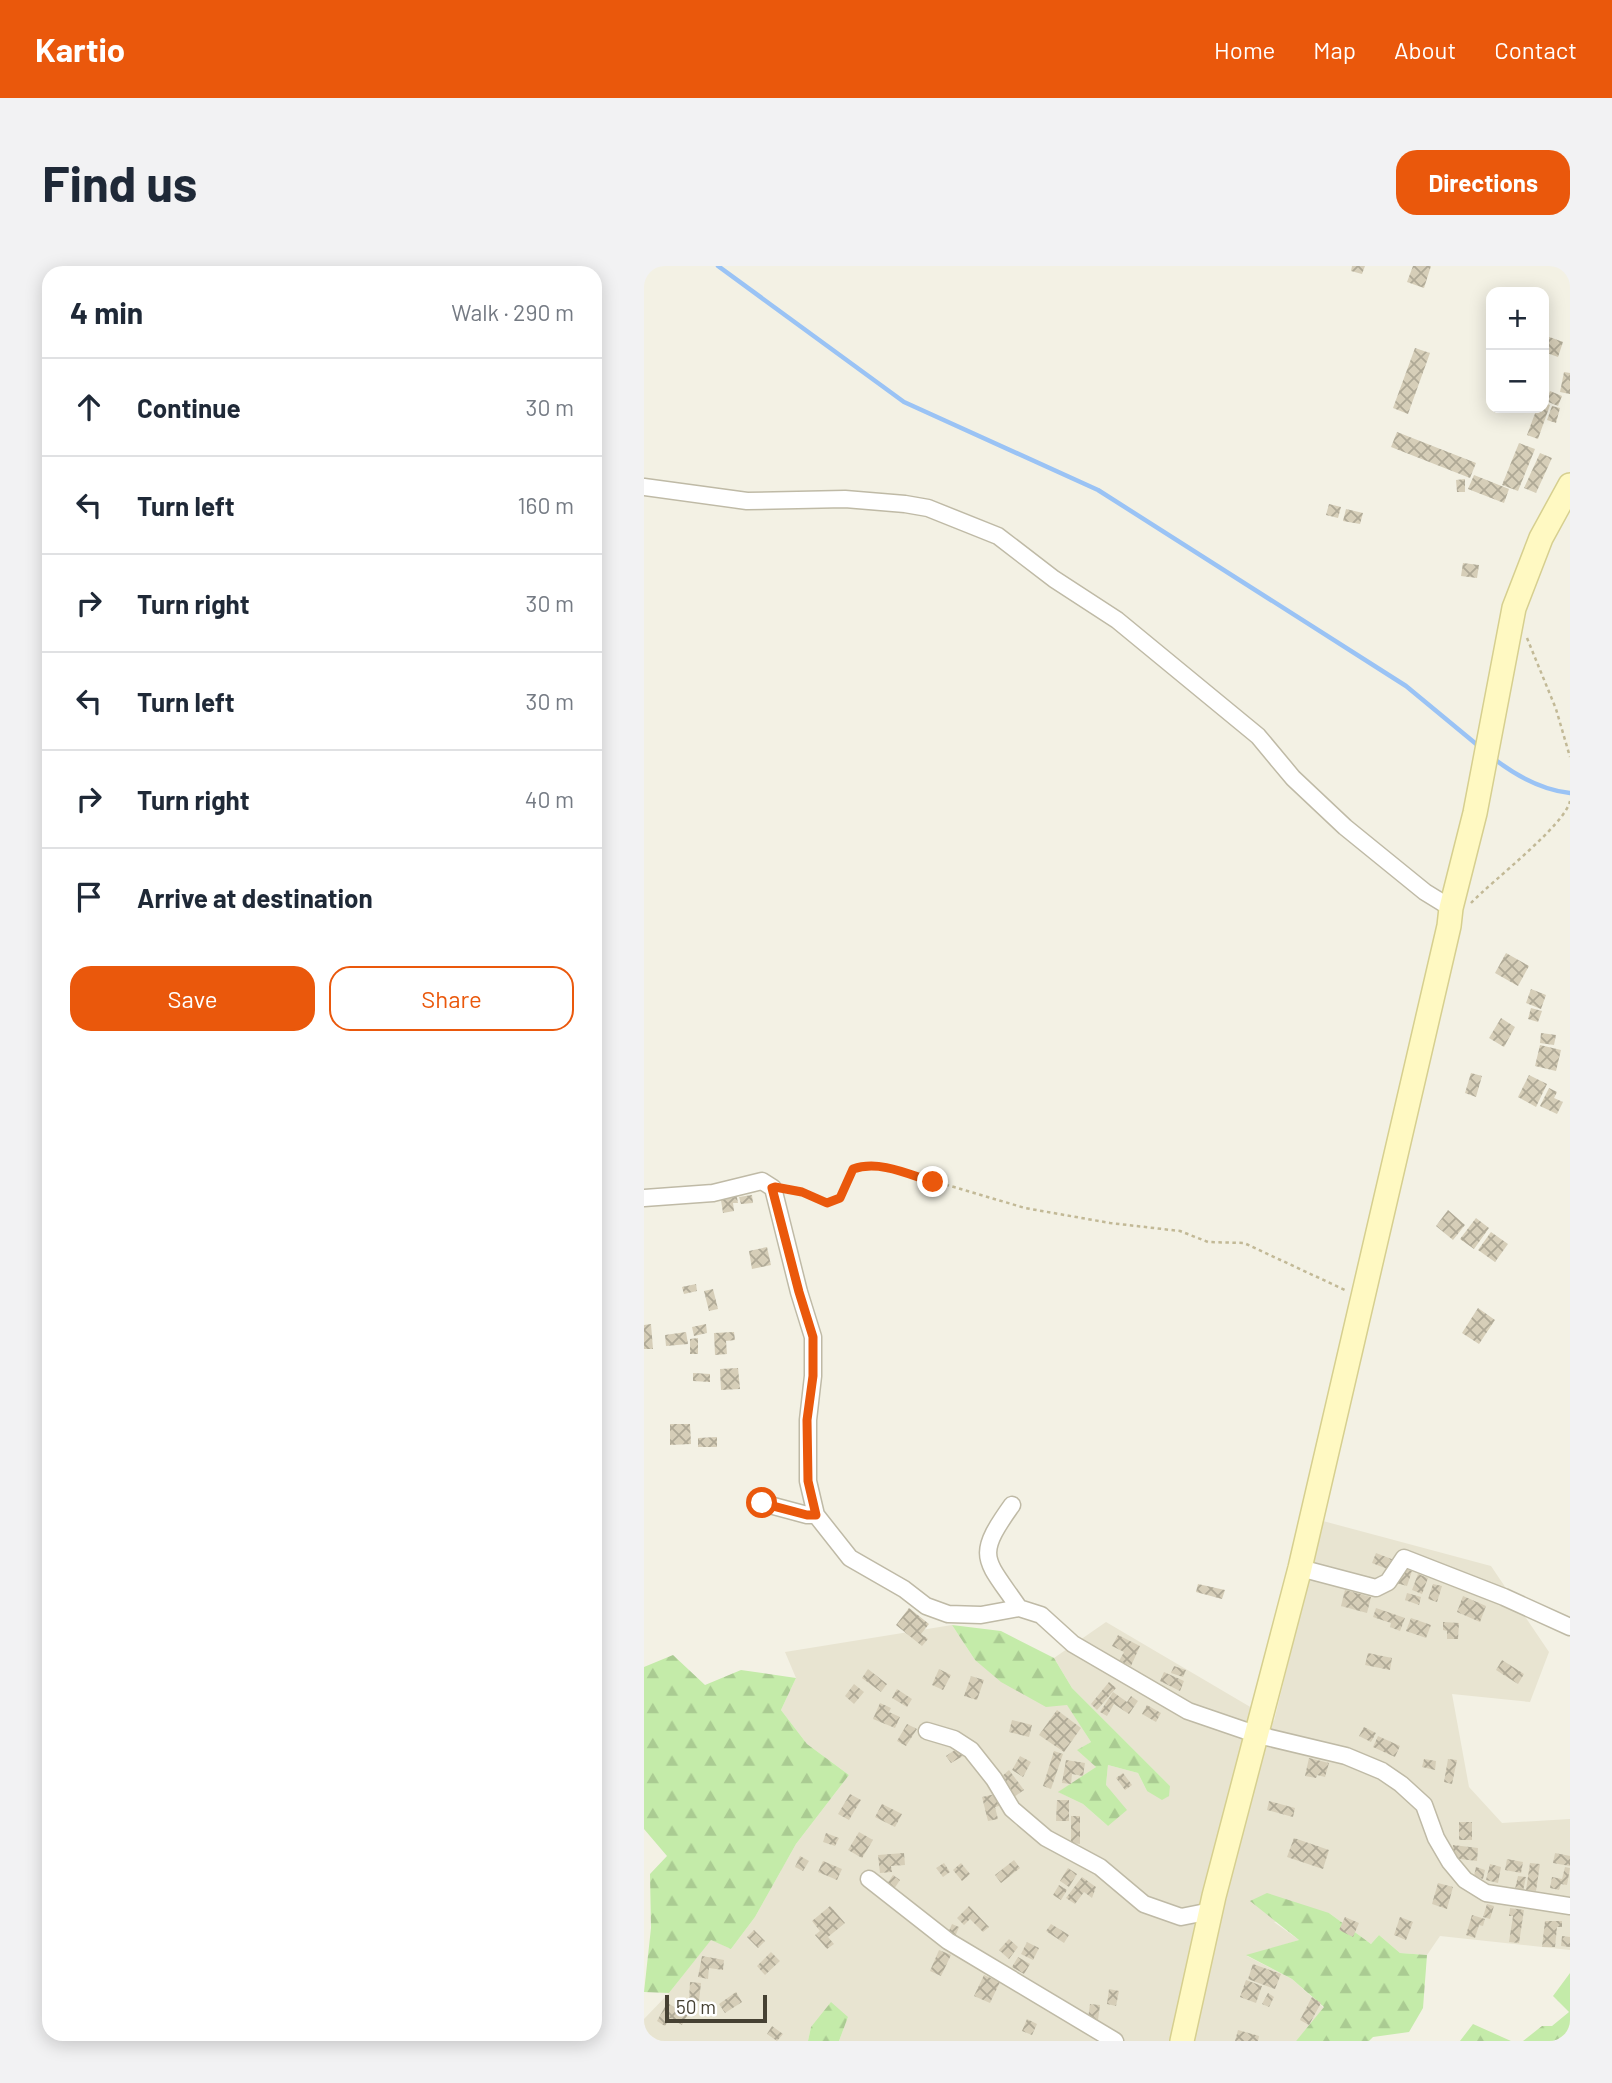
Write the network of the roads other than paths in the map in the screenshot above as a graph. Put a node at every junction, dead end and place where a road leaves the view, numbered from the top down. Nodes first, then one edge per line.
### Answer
1 (1570, 485) edge
2 (644, 487) edge
3 (1450, 917) junction
4 (644, 1198) edge
5 (762, 1503) dead end
6 (1012, 1505) dead end
7 (816, 1515) junction
8 (1300, 1568) junction
9 (1019, 1608) junction
10 (1570, 1627) edge
11 (927, 1731) dead end
12 (1258, 1735) junction
13 (869, 1880) dead end
14 (1570, 1906) edge
15 (1211, 1911) junction
16 (1115, 2041) edge
17 (1182, 2041) edge

1 - 3 main road
2 - 3 street
3 - 8 main road
4 - 7 street
5 - 7 street
6 - 9 street
7 - 9 street
8 - 10 street
8 - 12 main road
9 - 12 street
11 - 15 street
12 - 14 street
12 - 15 main road
13 - 16 street
15 - 17 main road

